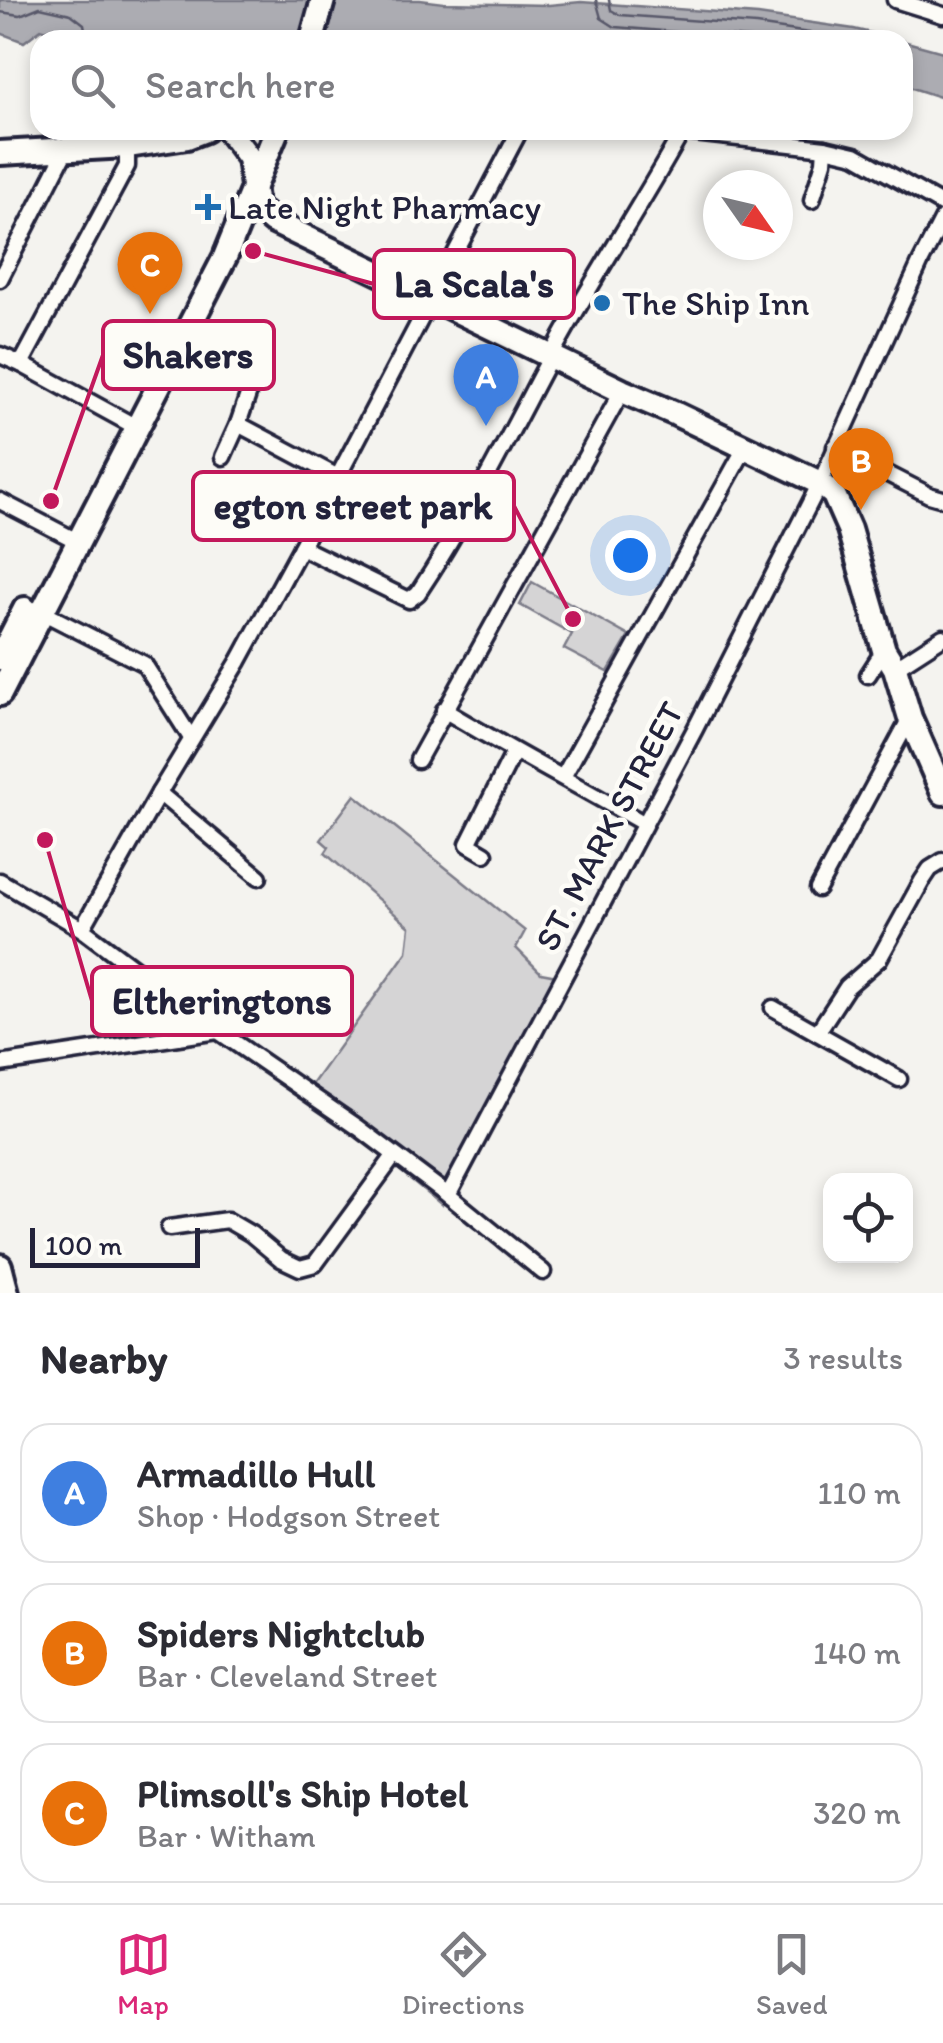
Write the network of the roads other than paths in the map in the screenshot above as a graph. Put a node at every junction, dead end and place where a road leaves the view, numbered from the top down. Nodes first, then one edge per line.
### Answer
1 (323, 0) edge
2 (894, 0) edge
3 (943, 15) edge
4 (315, 30) edge
5 (171, 140) edge
6 (236, 140) edge
7 (273, 140) edge
8 (515, 140) edge
9 (677, 140) edge
10 (762, 140) edge
11 (127, 146) junction
12 (67, 148) junction
13 (825, 148) junction
14 (0, 154) edge
15 (252, 188) junction
16 (812, 200) dead end
17 (943, 205) edge
18 (943, 218) edge
19 (0, 280) edge
20 (432, 298) junction
21 (0, 355) edge
22 (552, 355) junction
23 (21, 364) junction
24 (250, 389) dead end
25 (622, 391) junction
26 (131, 423) junction
27 (238, 424) junction
28 (835, 447) junction
29 (745, 448) junction
30 (223, 457) dead end
31 (338, 476) junction
32 (820, 483) junction
33 (943, 500) edge
34 (0, 502) edge
35 (71, 538) junction
36 (302, 547) junction
37 (34, 608) junction
38 (943, 637) edge
39 (0, 658) edge
40 (889, 659) junction
41 (868, 675) dead end
42 (0, 694) edge
43 (444, 710) junction
44 (910, 718) junction
45 (191, 738) junction
46 (514, 752) junction
47 (418, 760) dead end
48 (563, 777) junction
49 (159, 793) junction
50 (943, 794) edge
51 (643, 823) junction
52 (485, 854) dead end
53 (943, 861) edge
54 (259, 877) dead end
55 (0, 881) edge
56 (818, 889) dead end
57 (82, 929) junction
58 (772, 1008) dead end
59 (218, 1030) junction
60 (817, 1033) junction
61 (0, 1064) edge
62 (899, 1079) dead end
63 (394, 1156) junction
64 (448, 1196) junction
65 (169, 1228) dead end
66 (0, 1266) edge
67 (542, 1272) dead end
68 (7, 1293) edge

1 - 4 main road
2 - 3 street
5 - 11 main road
6 - 15 main road
7 - 15 main road
8 - 20 street
9 - 22 street
10 - 13 street
11 - 12 main road
11 - 23 street
12 - 14 main road
12 - 19 street
13 - 16 street
13 - 17 street
15 - 20 main road
15 - 26 main road
18 - 28 street, ST. MARK STREET
20 - 22 main road
20 - 31 street
21 - 23 street
22 - 25 main road
22 - 36 street
23 - 26 street
24 - 27 street
25 - 29 main road
25 - 43 street
26 - 35 main road
27 - 30 street
27 - 31 street
28 - 32 street, ST. MARK STREET
28 - 33 street
29 - 32 main road
29 - 48 street
31 - 36 street
32 - 40 main road
32 - 51 street, ST. MARK STREET
34 - 35 street
35 - 37 main road
36 - 45 street
37 - 39 main road
37 - 42 main road
37 - 45 street
38 - 40 street
40 - 41 street
40 - 44 main road
43 - 46 street
43 - 47 street
44 - 50 main road
44 - 56 street
45 - 49 street
46 - 48 street
46 - 52 street
48 - 51 street
49 - 54 street
49 - 57 street
51 - 64 street, ST. MARK STREET
53 - 60 street
55 - 57 street
57 - 59 street
58 - 60 street
59 - 61 street
59 - 63 street
60 - 62 street
63 - 64 street
63 - 65 street
64 - 67 street
66 - 68 main road

